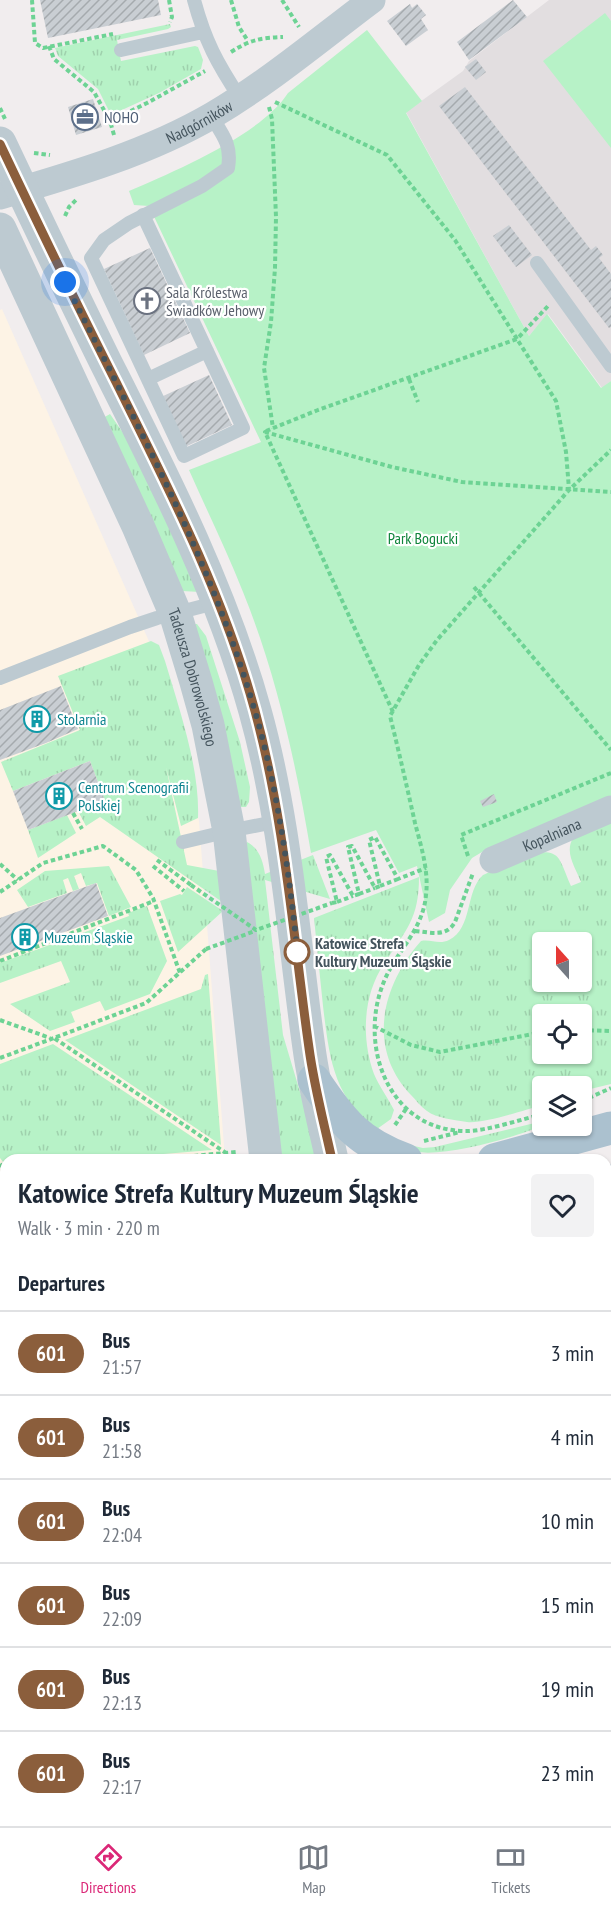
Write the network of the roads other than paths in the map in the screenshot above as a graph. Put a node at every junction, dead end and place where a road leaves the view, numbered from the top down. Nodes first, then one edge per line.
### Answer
1 (194, 0) edge
2 (372, 0) edge
3 (203, 32) junction
4 (121, 50) dead end
5 (250, 104) junction
6 (211, 116) junction
7 (0, 143) edge
8 (11, 193) edge
9 (143, 216) junction
10 (0, 229) edge
11 (537, 263) dead end
12 (207, 351) junction
13 (611, 366) edge
14 (148, 379) junction
15 (219, 602) junction
16 (174, 613) junction
17 (0, 678) edge
18 (611, 809) edge
19 (280, 821) junction
20 (229, 831) junction
21 (183, 842) dead end
22 (484, 866) road end
23 (314, 1080) junction
24 (611, 1128) edge
25 (414, 1150) edge
26 (251, 1154) edge
27 (331, 1154) edge
28 (516, 1154) edge

1 - 3 lane
2 - 5 street, Nadgórników
3 - 4 lane
3 - 5 lane
5 - 6 street, Nadgórników
6 - 8 street, Nadgórników
6 - 9 lane
7 - 8 street
8 - 15 street
9 - 12 lane
9 - 14 lane
10 - 16 street, Tadeusza Dobrowolskiego
11 - 13 lane
12 - 14 lane
12 - 14 lane
15 - 16 lane
15 - 19 street
16 - 17 lane
16 - 20 street, Tadeusza Dobrowolskiego
18 - 22 street, Kopalniana
19 - 20 lane
19 - 23 street
20 - 21 lane
20 - 26 street, Tadeusza Dobrowolskiego
23 - 25 main road
23 - 27 street
24 - 28 main road

